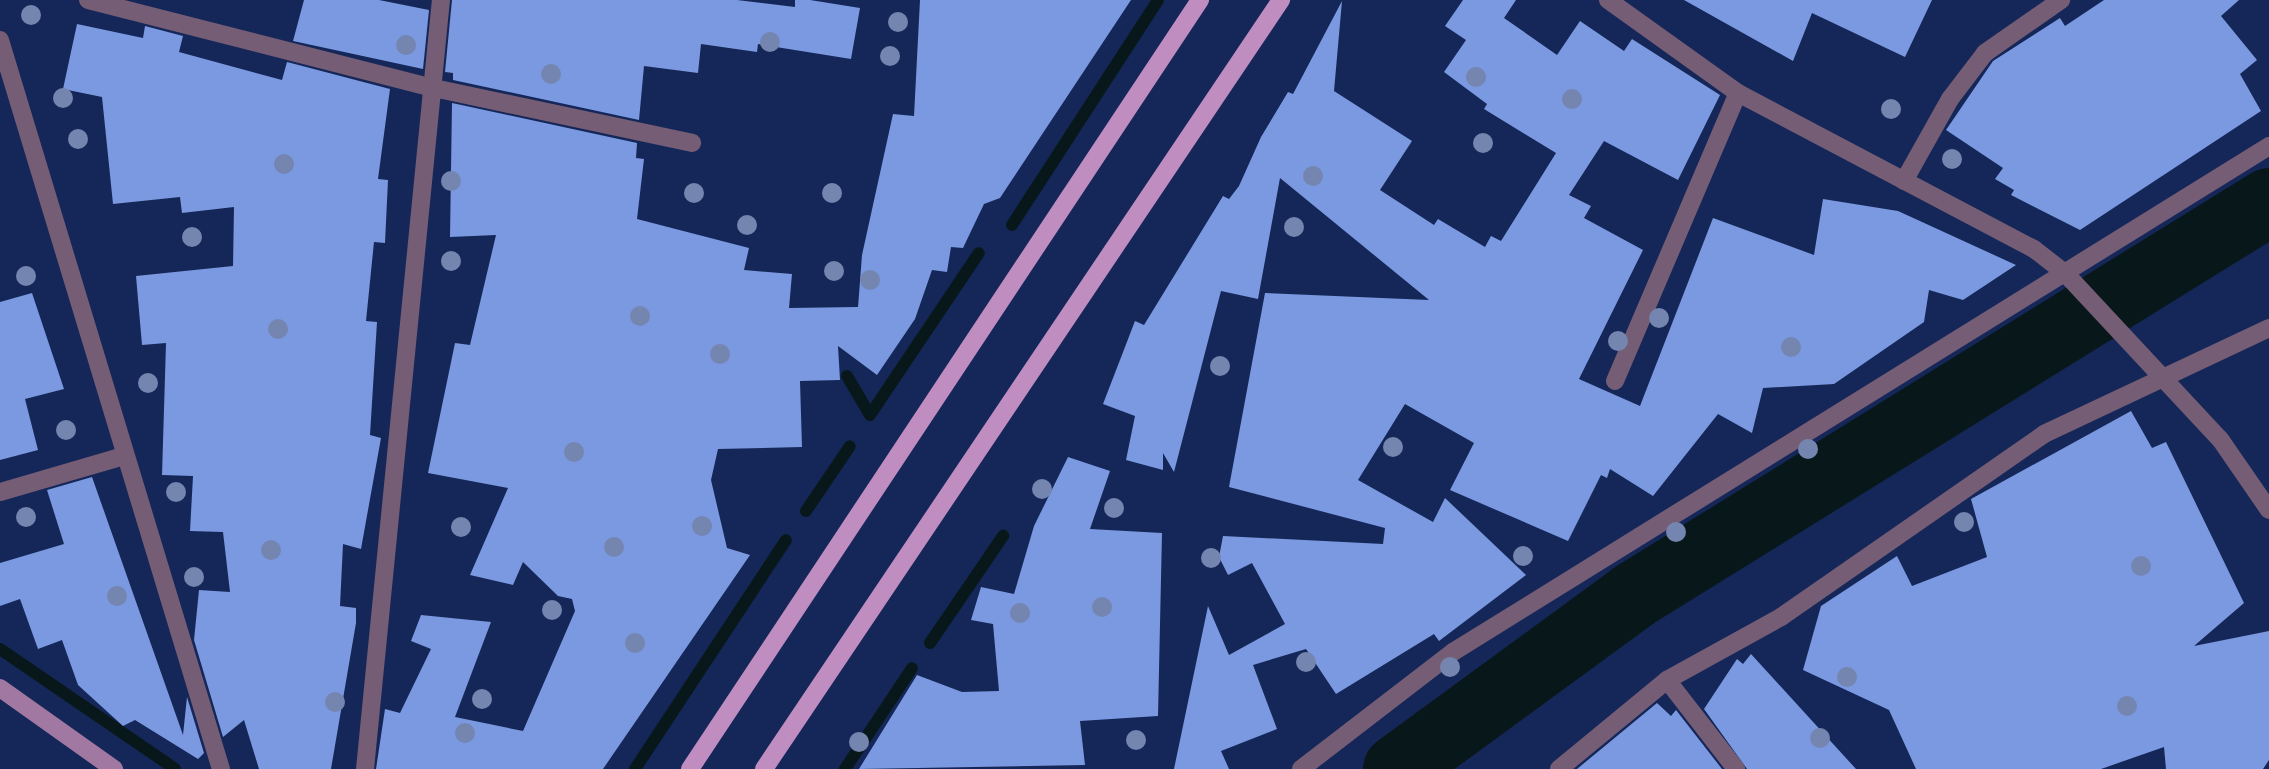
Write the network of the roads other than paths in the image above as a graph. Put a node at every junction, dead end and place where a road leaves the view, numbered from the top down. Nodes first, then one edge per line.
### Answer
1 (88, 0) edge
2 (441, 0) edge
3 (1200, 0) edge
4 (1281, 0) edge
5 (1608, 0) edge
6 (2062, 0) edge
7 (0, 40) edge
8 (429, 87) junction
9 (1738, 93) junction
10 (9, 100) edge
11 (692, 143) dead end
12 (2269, 146) edge
13 (1904, 181) junction
14 (2065, 273) junction
15 (2269, 328) edge
16 (2162, 376) junction
17 (1615, 381) dead end
18 (124, 456) junction
19 (0, 492) edge
20 (2269, 510) edge
21 (1667, 680) junction
22 (0, 688) edge
23 (114, 769) edge
24 (220, 769) edge
25 (365, 769) edge
26 (690, 769) edge
27 (764, 769) edge
28 (1301, 769) edge
29 (1559, 769) edge
30 (1736, 769) edge

1 - 8 street
2 - 8 street
3 - 26 main road
4 - 27 main road
5 - 9 street
6 - 13 street
7 - 10 street
8 - 11 street
8 - 25 street
9 - 13 street
9 - 17 street
10 - 18 street
12 - 14 street
13 - 14 street
14 - 16 street
14 - 28 street
15 - 16 street
16 - 20 street
16 - 21 street
18 - 19 street
18 - 24 street
21 - 29 street
21 - 30 street
22 - 23 main road

